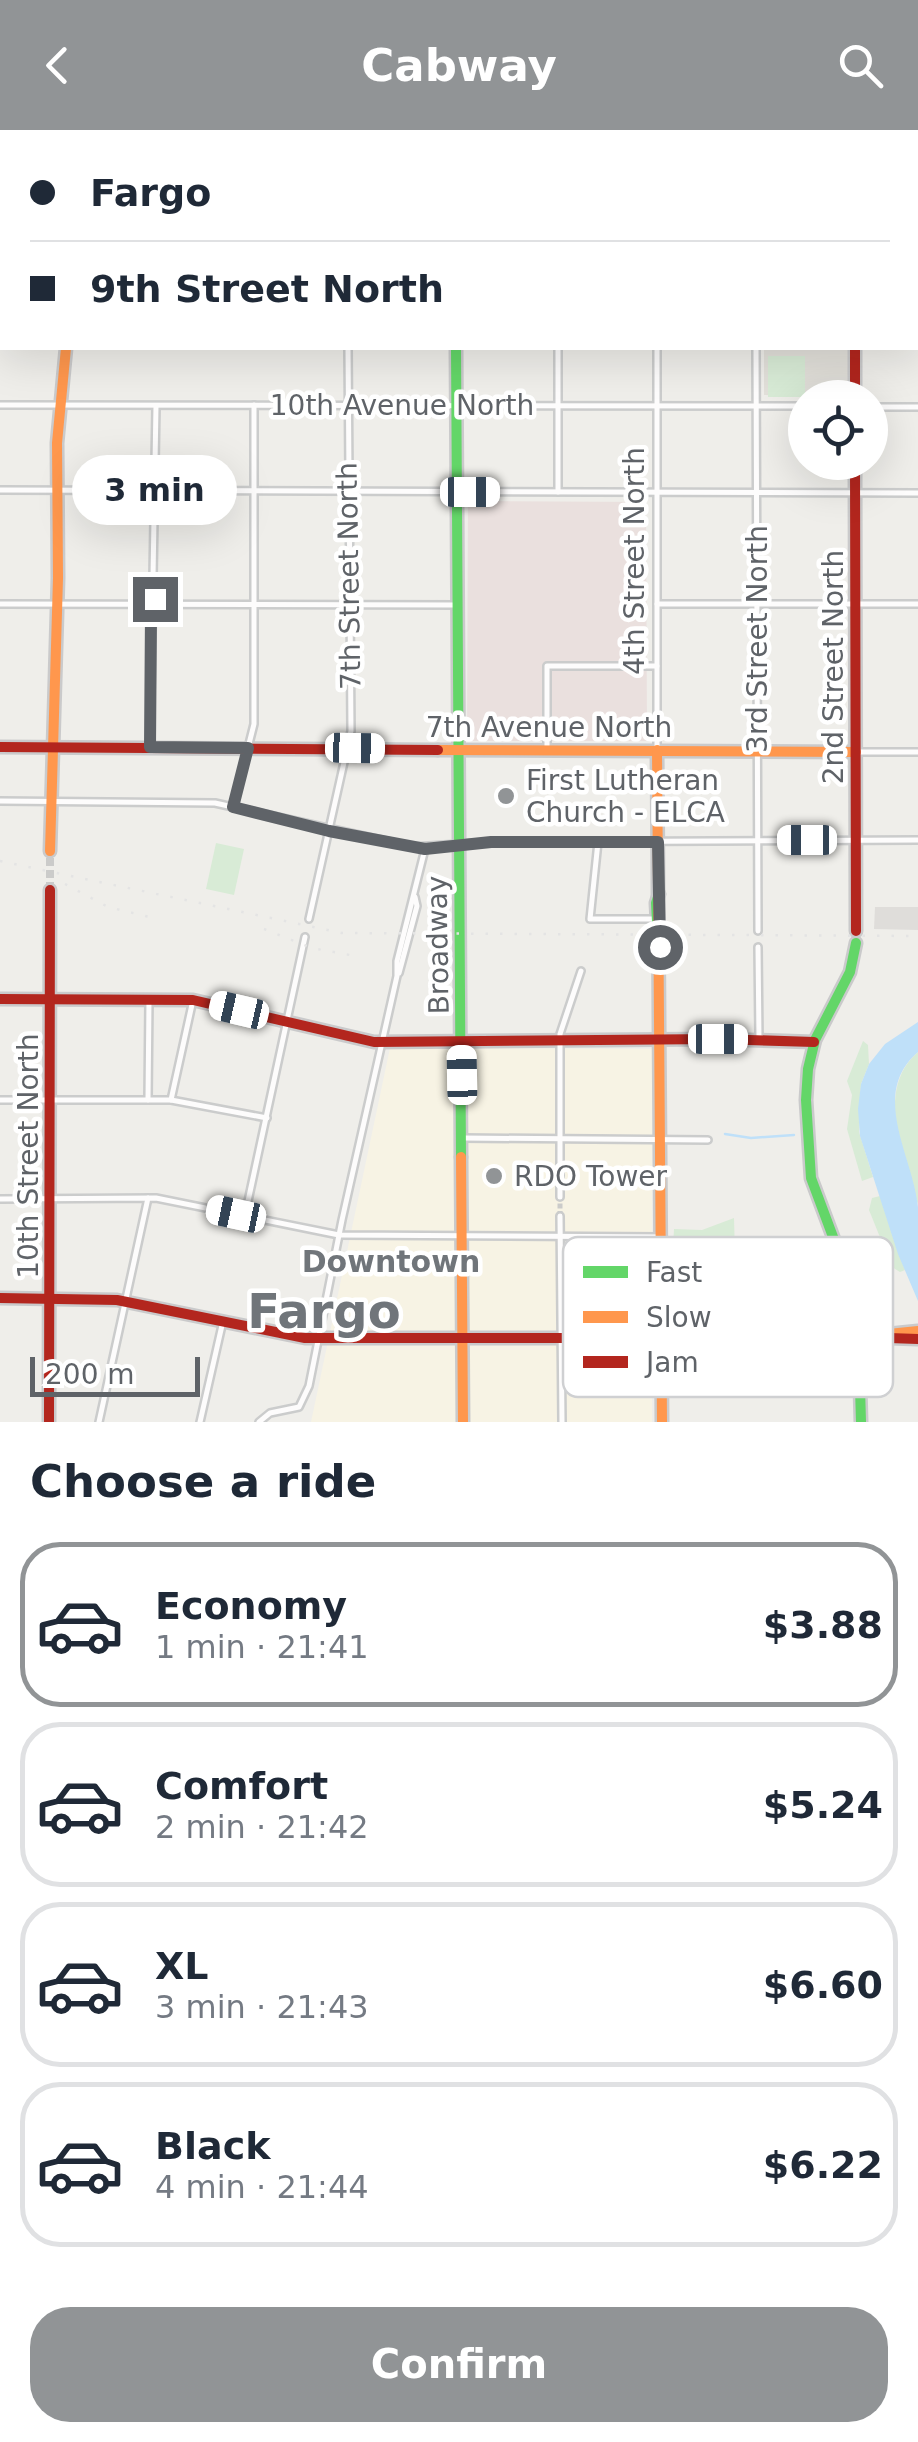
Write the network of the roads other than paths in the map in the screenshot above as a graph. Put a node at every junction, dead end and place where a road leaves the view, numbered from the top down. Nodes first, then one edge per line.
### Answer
1 (66, 350) edge
2 (348, 350) edge
3 (456, 350) edge
4 (558, 350) edge
5 (657, 350) edge
6 (756, 350) edge
7 (855, 350) edge
8 (855, 380) edge
9 (348, 404) junction
10 (0, 405) edge
11 (156, 405) junction
12 (254, 405) junction
13 (62, 406) junction
14 (456, 406) junction
15 (558, 406) junction
16 (657, 406) junction
17 (756, 406) junction
18 (788, 406) edge
19 (888, 407) edge
20 (918, 407) edge
21 (855, 480) edge
22 (0, 490) edge
23 (57, 490) junction
24 (156, 492) junction
25 (254, 492) junction
26 (457, 492) junction
27 (558, 492) junction
28 (657, 492) junction
29 (756, 492) junction
30 (855, 493) junction
31 (918, 493) edge
32 (348, 494) junction
33 (0, 604) edge
34 (56, 604) junction
35 (153, 604) junction
36 (254, 604) junction
37 (657, 604) junction
38 (757, 604) junction
39 (855, 604) junction
40 (918, 604) edge
41 (458, 605) junction
42 (349, 606) junction
43 (657, 666) junction
44 (0, 746) edge
45 (53, 746) junction
46 (150, 747) junction
47 (248, 748) junction
48 (348, 748) junction
49 (459, 750) junction
50 (547, 750) junction
51 (657, 750) junction
52 (757, 751) junction
53 (856, 752) junction
54 (918, 752) edge
55 (0, 801) edge
56 (52, 802) junction
57 (233, 807) junction
58 (329, 831) junction
59 (855, 840) junction
60 (918, 840) edge
61 (757, 841) junction
62 (598, 842) junction
63 (658, 842) junction
64 (459, 844) junction
65 (425, 849) junction
66 (50, 851) tunnel mouth
67 (50, 890) tunnel mouth
68 (659, 894) junction
69 (309, 919) dead end
70 (656, 919) junction
71 (758, 931) dead end
72 (305, 937) dead end
73 (660, 947) junction
74 (758, 947) dead end
75 (581, 970) dead end
76 (0, 999) edge
77 (52, 1000) junction
78 (149, 1000) junction
79 (192, 1000) junction
80 (286, 1022) junction
81 (660, 1039) junction
82 (759, 1039) junction
83 (462, 1040) junction
84 (560, 1040) junction
85 (383, 1042) junction
86 (814, 1042) junction
87 (0, 1100) edge
88 (51, 1100) junction
89 (148, 1100) junction
90 (171, 1100) junction
91 (267, 1118) junction
92 (463, 1138) junction
93 (561, 1138) junction
94 (662, 1139) junction
95 (708, 1140) dead end
96 (560, 1197) tunnel mouth
97 (148, 1198) junction
98 (50, 1199) junction
99 (0, 1200) edge
100 (245, 1215) junction
101 (560, 1216) tunnel mouth
102 (339, 1235) junction
103 (463, 1236) junction
104 (560, 1236) junction
105 (662, 1237) joint
106 (832, 1237) edge
107 (0, 1298) edge
108 (49, 1298) junction
109 (126, 1301) junction
110 (223, 1321) junction
111 (918, 1331) edge
112 (893, 1335) edge
113 (893, 1337) edge
114 (561, 1338) junction
115 (318, 1339) junction
116 (463, 1339) junction
117 (918, 1339) edge
118 (860, 1397) edge
119 (49, 1422) edge
120 (99, 1422) edge
121 (200, 1422) edge
122 (259, 1422) edge
123 (463, 1422) edge
124 (562, 1422) edge
125 (861, 1422) edge

1 - 13 street
2 - 9 street, 7th Street North
3 - 14 street, Broadway
4 - 15 street
5 - 16 street, 4th Street North
6 - 17 street, 3rd Street North
7 - 8 street
9 - 12 street, 10th Avenue North
9 - 14 street, 10th Avenue North
9 - 32 street, 7th Street North
10 - 13 street, 10th Avenue North
11 - 12 street, 10th Avenue North
11 - 13 street, 10th Avenue North
11 - 24 street
12 - 25 street
13 - 23 street
14 - 15 street, 10th Avenue North
14 - 26 street, Broadway
15 - 16 street, 10th Avenue North
15 - 27 street
16 - 17 street, 10th Avenue North
16 - 28 street, 4th Street North
17 - 18 street, 10th Avenue North
17 - 29 street, 3rd Street North
19 - 20 street
21 - 30 street, 2nd Street North
22 - 23 street
23 - 24 street
23 - 34 street
24 - 25 street
24 - 35 street
25 - 32 street
25 - 36 street
26 - 27 street
26 - 32 street
26 - 41 street, Broadway
27 - 28 street
28 - 29 street
28 - 37 street, 4th Street North
29 - 30 street
29 - 38 street, 3rd Street North
30 - 31 street
30 - 39 street, 2nd Street North
32 - 42 street, 7th Street North
33 - 34 street
34 - 35 street
34 - 45 street
35 - 36 street
35 - 46 street
36 - 42 street
36 - 47 street
37 - 38 street
37 - 43 street, 4th Street North
38 - 39 street
38 - 52 street, 3rd Street North
39 - 40 street
39 - 53 street, 2nd Street North
41 - 42 street
41 - 49 street, Broadway
42 - 48 street, 7th Street North
43 - 50 street
43 - 51 street, 4th Street North
44 - 45 street, 7th Avenue North
45 - 46 street, 7th Avenue North
45 - 56 street
46 - 47 street, 7th Avenue North
47 - 48 street, 7th Avenue North
47 - 57 street
48 - 49 street, 7th Avenue North
48 - 58 street, 7th Street North
49 - 50 street, 7th Avenue North
49 - 64 street, Broadway
50 - 51 street, 7th Avenue North
51 - 52 street, 7th Avenue North
51 - 63 street, 4th Street North
52 - 53 street, 7th Avenue North
52 - 61 street, 3rd Street North
53 - 54 street, 7th Avenue North
53 - 59 street, 2nd Street North
55 - 56 street
56 - 57 street
56 - 66 street
57 - 58 street
58 - 65 street
58 - 69 street, 7th Street North
59 - 60 street
59 - 61 street
59 - 86 street, 2nd Street North
61 - 63 street
61 - 71 street, 3rd Street North
62 - 63 street
62 - 64 street
62 - 70 street
63 - 68 street, 4th Street North
64 - 65 street
64 - 83 street, Broadway
65 - 85 street
67 - 77 street, 10th Street North
68 - 70 street, 4th Street North
68 - 73 street, 4th Street North
70 - 73 street, 4th Street North
72 - 80 street
73 - 81 street, 4th Street North
74 - 82 street
75 - 84 street
76 - 77 street
77 - 78 street
77 - 88 street, 10th Street North
78 - 79 street
78 - 89 street
79 - 80 street
79 - 90 street
80 - 85 street
80 - 91 street
81 - 82 street
81 - 84 street
81 - 94 street, 4th Street North
82 - 86 street
83 - 84 street
83 - 85 street
83 - 92 street, Broadway
84 - 93 street
85 - 102 street
86 - 106 street, 2nd Street North
87 - 88 street
88 - 89 street
88 - 98 street, 10th Street North
89 - 90 street
90 - 91 street
91 - 100 street
92 - 93 street
92 - 103 street, Broadway
93 - 94 street
93 - 96 street
94 - 95 street
94 - 105 street, 4th Street North
97 - 98 street
97 - 100 street
97 - 109 street
98 - 99 street
98 - 108 street, 10th Street North
100 - 102 street
101 - 104 street
102 - 103 street
102 - 115 street
103 - 104 street
103 - 116 street, Broadway
104 - 105 street
104 - 114 street
107 - 108 street
108 - 109 street
108 - 119 street, 10th Street North
109 - 110 street
109 - 120 street
110 - 115 street
110 - 121 street
111 - 112 street
113 - 117 street
114 - 116 street
114 - 124 street
115 - 116 street
115 - 122 street
116 - 123 street, Broadway
118 - 125 street, 2nd Street North

